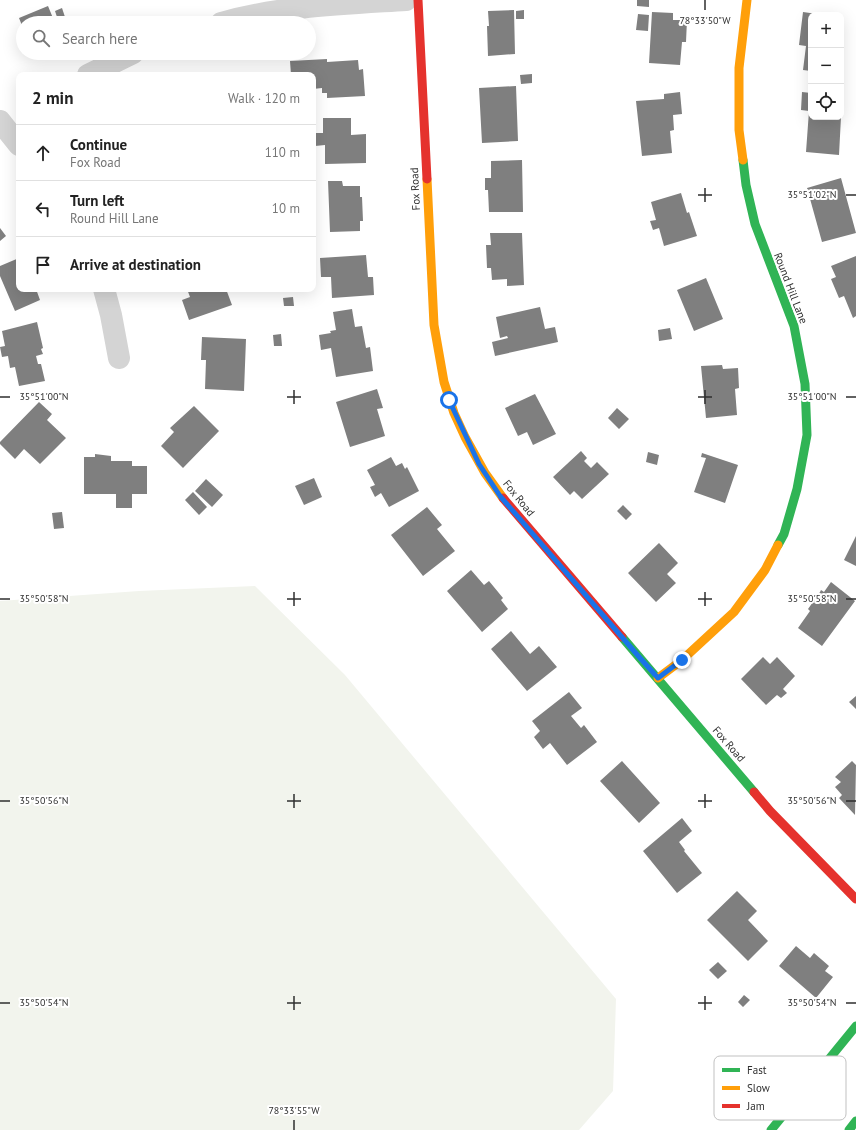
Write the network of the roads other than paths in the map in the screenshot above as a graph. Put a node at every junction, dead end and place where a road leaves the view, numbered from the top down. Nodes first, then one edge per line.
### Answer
1 (406, 0) edge
2 (418, 0) edge
3 (746, 0) edge
4 (251, 16) edge
5 (119, 60) edge
6 (94, 72) edge
7 (6, 125) edge
8 (16, 140) edge
9 (105, 292) edge
10 (119, 358) dead end
11 (658, 678) junction
12 (856, 899) edge
13 (856, 1026) edge
14 (831, 1056) edge
15 (779, 1120) edge
16 (856, 1121) edge
17 (771, 1130) edge
18 (849, 1130) edge

1 - 4 street
2 - 11 main road, Fox Road
3 - 11 main road, Round Hill Lane
5 - 6 street
7 - 8 street
9 - 10 street
11 - 12 main road, Fox Road
13 - 14 main road
15 - 17 main road
16 - 18 main road

